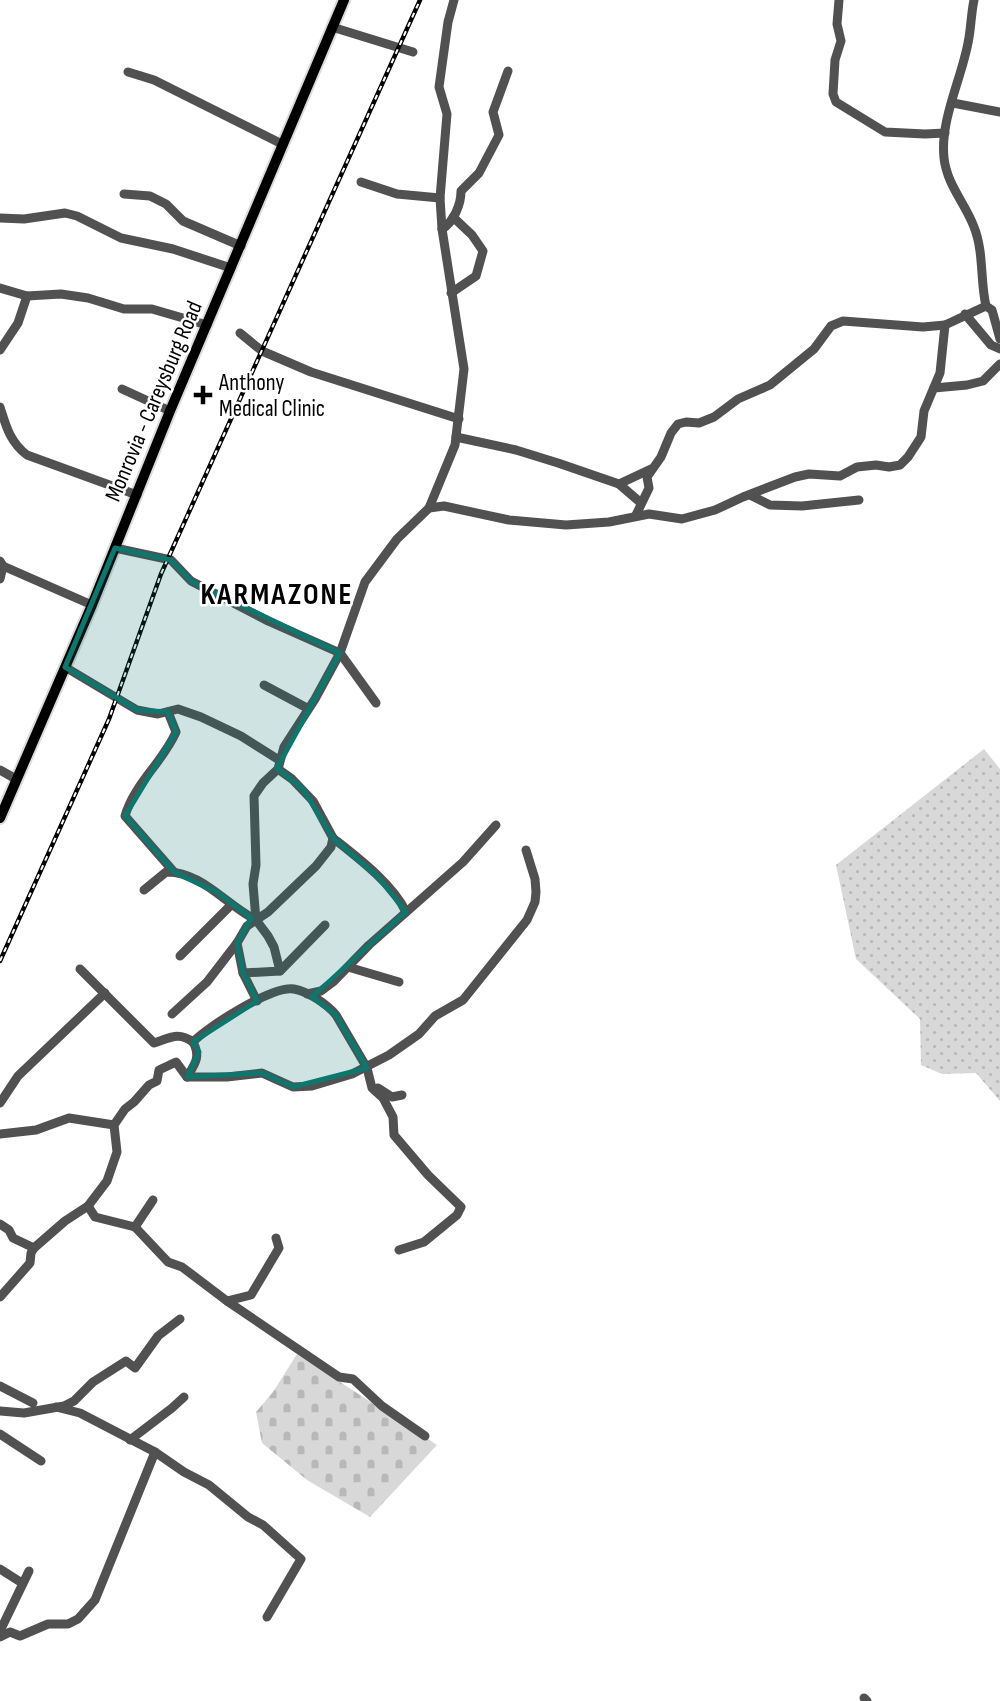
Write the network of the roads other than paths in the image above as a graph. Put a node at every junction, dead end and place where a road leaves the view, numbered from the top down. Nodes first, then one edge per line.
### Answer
1 (344, 0) edge
2 (454, 0) edge
3 (839, 0) edge
4 (974, 0) edge
5 (332, 27) junction
6 (413, 52) dead end
7 (508, 71) dead end
8 (128, 72) dead end
9 (953, 103) junction
10 (1000, 112) edge
11 (945, 133) junction
12 (282, 144) junction
13 (361, 182) dead end
14 (124, 194) dead end
15 (440, 198) junction
16 (453, 217) junction
17 (0, 218) edge
18 (442, 229) junction
19 (240, 246) junction
20 (231, 268) junction
21 (0, 288) edge
22 (451, 293) junction
23 (27, 296) junction
24 (993, 309) edge
25 (965, 314) junction
26 (207, 325) junction
27 (944, 325) junction
28 (240, 333) dead end
29 (1000, 339) edge
30 (1000, 349) edge
31 (0, 350) edge
32 (1000, 364) edge
33 (934, 388) junction
34 (122, 389) dead end
35 (0, 407) edge
36 (170, 411) junction
37 (459, 419) junction
38 (456, 437) junction
39 (651, 468) junction
40 (619, 484) junction
41 (137, 495) junction
42 (750, 495) junction
43 (859, 500) dead end
44 (641, 502) junction
45 (429, 508) junction
46 (636, 515) junction
47 (115, 548) junction
48 (1, 564) edge
49 (0, 579) edge
50 (92, 604) junction
51 (340, 653) junction
52 (65, 667) junction
53 (264, 685) dead end
54 (376, 703) dead end
55 (307, 708) junction
56 (168, 712) junction
57 (279, 765) junction
58 (0, 770) edge
59 (16, 779) junction
60 (0, 818) edge
61 (496, 825) dead end
62 (332, 838) junction
63 (526, 850) dead end
64 (174, 872) junction
65 (144, 890) dead end
66 (230, 906) junction
67 (406, 912) junction
68 (256, 920) junction
69 (325, 925) dead end
70 (237, 943) junction
71 (180, 956) dead end
72 (348, 967) junction
73 (80, 969) dead end
74 (279, 971) junction
75 (243, 973) junction
76 (399, 982) dead end
77 (105, 993) junction
78 (306, 994) junction
79 (257, 1001) junction
80 (172, 1014) dead end
81 (193, 1042) junction
82 (367, 1069) junction
83 (187, 1077) junction
84 (372, 1088) junction
85 (402, 1095) dead end
86 (0, 1103) edge
87 (114, 1125) junction
88 (0, 1134) edge
89 (153, 1200) dead end
90 (88, 1206) junction
91 (0, 1224) edge
92 (135, 1227) junction
93 (276, 1238) dead end
94 (34, 1248) junction
95 (399, 1250) dead end
96 (0, 1297) edge
97 (227, 1301) junction
98 (180, 1319) dead end
99 (0, 1386) edge
100 (184, 1397) dead end
101 (33, 1403) dead end
102 (56, 1407) junction
103 (0, 1412) edge
104 (0, 1434) edge
105 (425, 1436) dead end
106 (130, 1440) junction
107 (155, 1452) junction
108 (41, 1461) dead end
109 (0, 1569) edge
110 (29, 1571) dead end
111 (22, 1583) junction
112 (267, 1617) dead end
113 (0, 1631) edge
114 (0, 1637) edge

1 - 5 main road, Monrovia - Careysburg Road
2 - 15 street
3 - 11 street
4 - 9 street
5 - 6 street
5 - 12 main road, Monrovia - Careysburg Road
7 - 16 street
8 - 12 street
9 - 10 street
9 - 11 street
11 - 24 street
12 - 19 main road, Monrovia - Careysburg Road
13 - 15 street
14 - 19 street
15 - 18 street
16 - 18 street
16 - 22 street
17 - 20 street
18 - 22 street
19 - 20 main road, Monrovia - Careysburg Road
20 - 26 main road, Monrovia - Careysburg Road
21 - 23 street
22 - 37 street
23 - 26 street
23 - 31 street
24 - 25 street
24 - 29 street
25 - 27 street
25 - 30 street
26 - 36 main road, Monrovia - Careysburg Road
27 - 33 street
27 - 39 street
28 - 37 street
32 - 33 street
33 - 42 street
34 - 36 street
35 - 41 street
36 - 41 main road, Monrovia - Careysburg Road
37 - 38 street
38 - 40 street
38 - 45 street
39 - 40 street
39 - 44 street
40 - 44 street
41 - 47 main road, Monrovia - Careysburg Road
42 - 43 street
42 - 46 street
44 - 46 street
45 - 46 street
45 - 51 street
47 - 50 main road, Monrovia - Careysburg Road
47 - 51 street
48 - 49 street
48 - 50 street
50 - 52 main road, Monrovia - Careysburg Road
51 - 54 street
51 - 55 street
52 - 56 street
52 - 59 main road, Monrovia - Careysburg Road
53 - 55 street
55 - 57 street
56 - 57 street
56 - 64 street
57 - 62 street
57 - 68 street
58 - 59 street
59 - 60 main road, Monrovia - Careysburg Road
61 - 67 street
62 - 67 street
62 - 68 street
63 - 82 street
64 - 65 street
64 - 66 street
66 - 68 street
66 - 71 street
67 - 72 street
68 - 70 street
68 - 74 street
69 - 74 street
70 - 75 street
70 - 80 street
72 - 76 street
72 - 78 street
73 - 77 street
74 - 75 street
75 - 79 street
77 - 81 street
77 - 86 street
78 - 79 street
78 - 82 street
79 - 81 street
81 - 83 street
82 - 83 street
82 - 84 street
83 - 87 street
84 - 85 street
84 - 95 street
87 - 88 street
87 - 90 street
89 - 92 street
90 - 92 street
90 - 94 street
91 - 94 street
92 - 97 street
93 - 97 street
94 - 96 street
97 - 105 street
98 - 102 street
99 - 101 street
100 - 106 street
102 - 103 street
102 - 106 street
104 - 108 street
106 - 107 street
107 - 112 street
107 - 114 street
109 - 111 street
110 - 111 street
111 - 113 street

